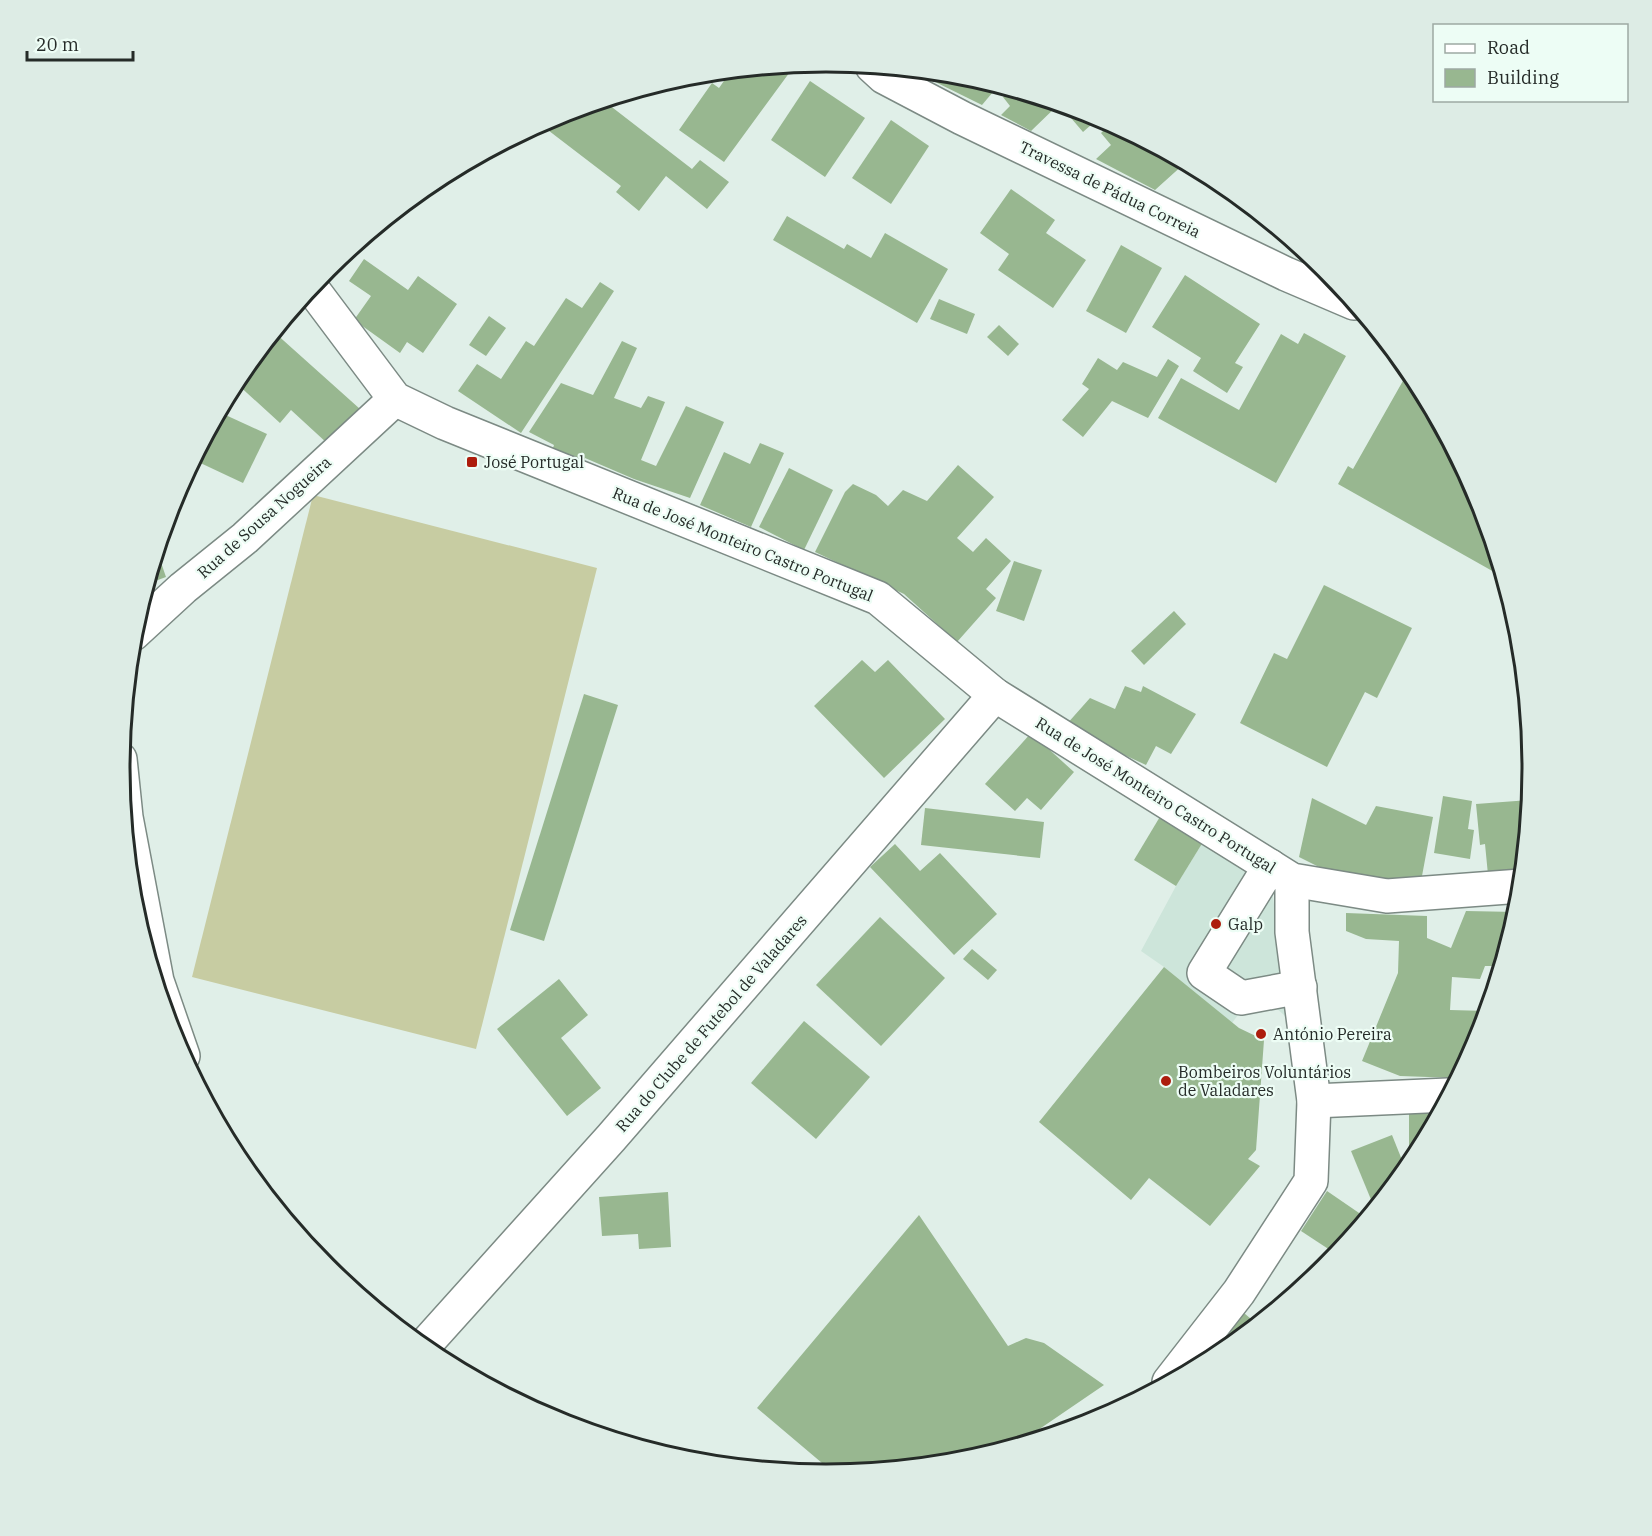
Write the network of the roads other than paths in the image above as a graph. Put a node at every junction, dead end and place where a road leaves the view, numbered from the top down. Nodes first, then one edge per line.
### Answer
1 (881, 74) edge
2 (317, 294) edge
3 (1336, 295) edge
4 (395, 399) junction
5 (145, 623) edge
6 (995, 694) junction
7 (1281, 873) junction
8 (1512, 887) edge
9 (1300, 987) junction
10 (1440, 1095) edge
11 (1314, 1101) junction
12 (429, 1340) edge
13 (1181, 1367) edge

1 - 3 street, Travessa de Pádua Correia
2 - 4 street, Rua de José Monteiro Castro Portugal
4 - 5 street, Rua de Sousa Nogueira
4 - 6 street, Rua de José Monteiro Castro Portugal
6 - 7 street, Rua de José Monteiro Castro Portugal
6 - 12 street, Rua do Clube de Futebol de Valadares
7 - 8 street, Rua de José Monteiro Castro Portugal
7 - 9 street
7 - 9 street
9 - 11 street
10 - 11 street
11 - 13 street

